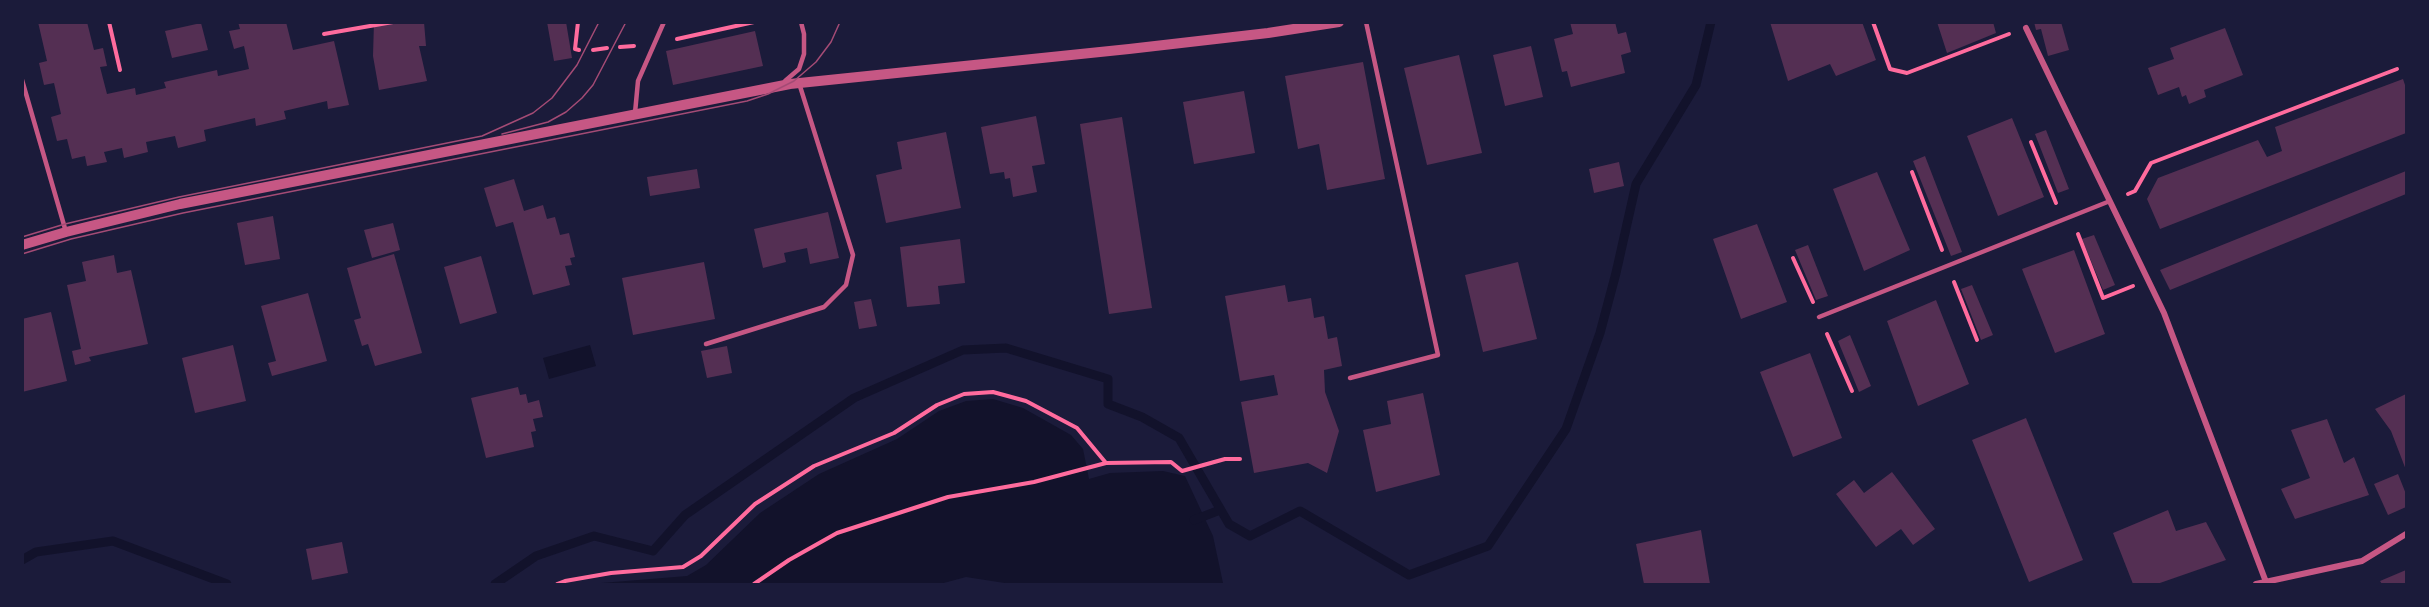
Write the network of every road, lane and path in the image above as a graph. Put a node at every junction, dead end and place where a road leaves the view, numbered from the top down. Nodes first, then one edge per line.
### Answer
1 (109, 22) edge
2 (393, 22) edge
3 (578, 22) edge
4 (664, 22) edge
5 (754, 22) edge
6 (801, 22) edge
7 (1339, 22) edge
8 (1366, 22) edge
9 (1873, 22) edge
10 (2026, 28) joint
11 (324, 34) dead end
12 (673, 40) dead end
13 (637, 45) dead end
14 (620, 47) dead end
15 (607, 48) dead end
16 (593, 50) dead end
17 (579, 51) dead end
18 (2397, 69) dead end
19 (120, 70) dead end
20 (22, 80) edge
21 (799, 83) junction
22 (757, 90) junction
23 (635, 113) junction
24 (2110, 201) junction
25 (66, 232) junction
26 (22, 245) edge
27 (1819, 317) dead end
28 (706, 344) dead end
29 (1350, 378) dead end
30 (1240, 459) dead end
31 (1106, 463) junction
32 (2406, 534) edge
33 (2290, 576) junction
34 (2266, 582) junction
35 (557, 585) edge
36 (754, 585) edge
37 (2256, 585) edge
38 (2293, 585) edge

1 - 19 path
2 - 11 path
3 - 17 path
4 - 23 lane
5 - 12 path
6 - 22 lane
7 - 21 street
8 - 29 lane
9 - 10 path
10 - 24 street
13 - 14 path
15 - 16 path
18 - 24 path
20 - 25 lane
21 - 22 street
21 - 28 lane
22 - 23 street
23 - 25 street
24 - 27 lane
24 - 34 street
25 - 26 street
30 - 31 path
31 - 35 path
31 - 36 path
32 - 33 street
33 - 34 street
33 - 38 street
34 - 37 street

